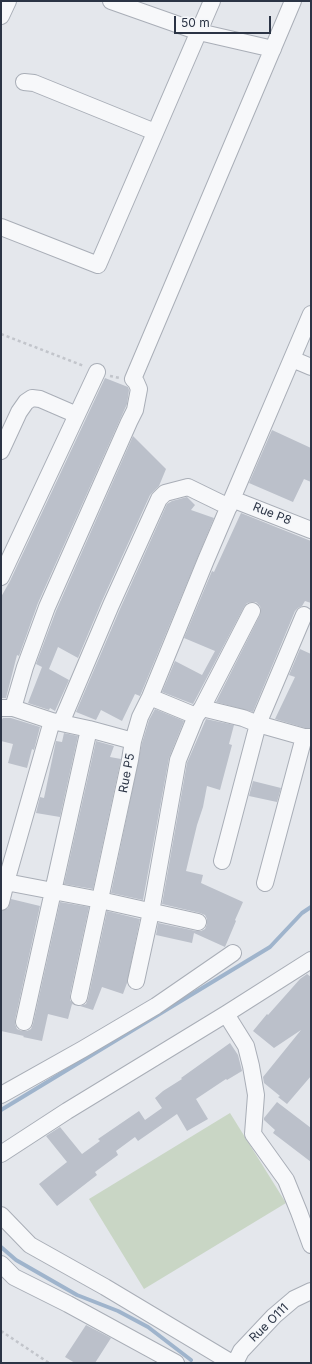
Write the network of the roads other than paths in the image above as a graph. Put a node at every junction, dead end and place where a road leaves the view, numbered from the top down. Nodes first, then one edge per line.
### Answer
1 (8, 1) edge
2 (111, 1) edge
3 (212, 1) edge
4 (293, 1) edge
5 (1, 16) edge
6 (198, 32) junction
7 (273, 48) junction
8 (24, 82) dead end
9 (155, 132) junction
10 (1, 227) edge
11 (311, 314) edge
12 (292, 359) junction
13 (311, 367) edge
14 (97, 372) road end
15 (77, 415) junction
16 (1, 451) edge
17 (231, 503) junction
18 (311, 530) edge
19 (1, 577) edge
20 (252, 611) dead end
21 (304, 615) dead end
22 (150, 697) junction
23 (7, 708) edge
24 (199, 712) junction
25 (56, 722) junction
26 (258, 724) junction
27 (89, 729) junction
28 (307, 737) edge
29 (133, 741) junction
30 (222, 861) dead end
31 (3, 882) edge
32 (265, 883) dead end
33 (53, 892) junction
34 (100, 900) junction
35 (1, 902) edge
36 (151, 912) junction
37 (198, 922) dead end
38 (233, 953) dead end
39 (311, 960) edge
40 (136, 981) dead end
41 (79, 997) dead end
42 (226, 1014) junction
43 (24, 1022) dead end
44 (1, 1095) edge
45 (1, 1154) edge
46 (1, 1215) edge
47 (311, 1245) edge
48 (1, 1264) edge
49 (311, 1290) edge
50 (176, 1363) edge
51 (233, 1363) edge

1 - 5 street
2 - 6 street
3 - 6 street
4 - 7 street
6 - 7 street
6 - 9 street
7 - 23 street
8 - 9 street
9 - 10 street
11 - 12 street, Rue P5
12 - 13 street
12 - 17 street, Rue P5
14 - 15 street
15 - 16 street
15 - 19 street
17 - 18 street, Rue P8
17 - 22 street, Rue P5
17 - 25 street, Rue P8
20 - 24 street
21 - 26 street
22 - 24 street
22 - 29 street, Rue P5
23 - 25 street
24 - 26 street
24 - 36 street
25 - 27 street
25 - 31 street, Rue P8
26 - 28 street
26 - 30 street
27 - 29 street
27 - 33 street
28 - 32 street
29 - 34 street, Rue P5
31 - 33 street
31 - 35 street, Rue P8
33 - 34 street
33 - 43 street
34 - 36 street
34 - 41 street, Rue P5
36 - 37 street
36 - 40 street
38 - 44 street
39 - 42 street
42 - 45 street
42 - 47 street
46 - 51 street
48 - 50 street
49 - 51 street, Rue O111

